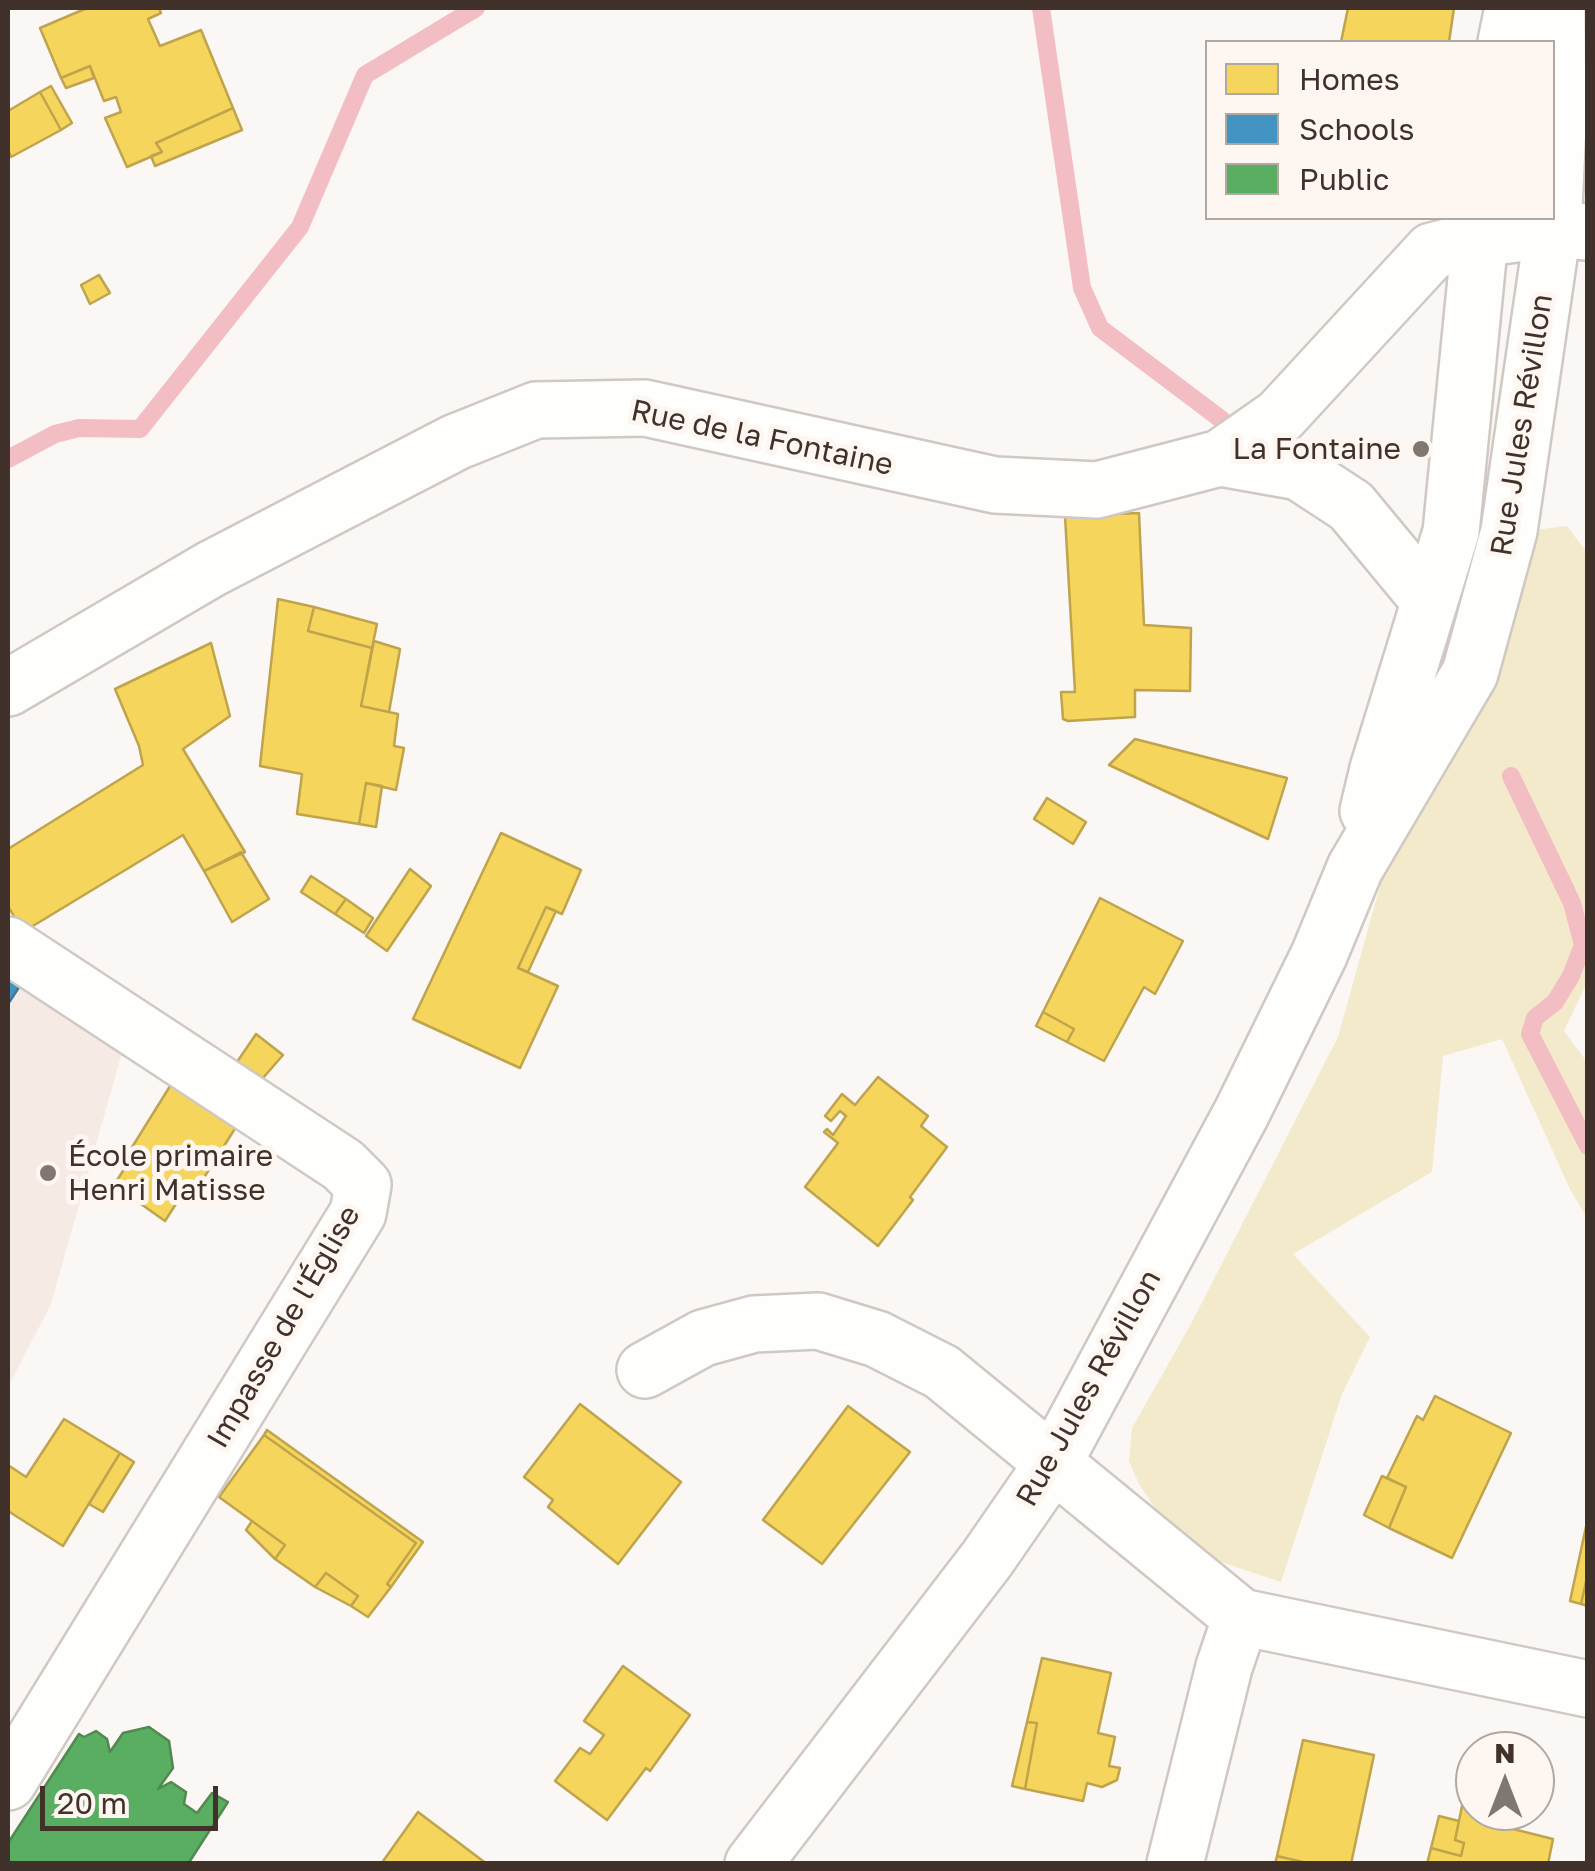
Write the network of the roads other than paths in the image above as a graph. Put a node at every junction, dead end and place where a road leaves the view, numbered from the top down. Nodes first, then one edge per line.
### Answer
1 (1514, 8) edge
2 (1557, 8) edge
3 (1506, 40) edge
4 (1480, 228) edge
5 (1570, 230) edge
6 (1220, 458) junction
7 (1428, 599) junction
8 (8, 688) edge
9 (1355, 868) junction
10 (8, 945) edge
11 (646, 1370) dead end
12 (1054, 1462) junction
13 (1241, 1617) junction
14 (1588, 1689) edge
15 (8, 1782) edge
16 (752, 1864) edge
17 (1175, 1864) edge

1 - 3 street
2 - 5 street, Rue Jules Révillon
4 - 5 street, Rue de la Fontaine
4 - 6 street, Rue de la Fontaine
4 - 7 street, Rue Jules Révillon
5 - 9 street, Rue Jules Révillon
6 - 7 street, Rue de la Fontaine
6 - 8 street, Rue de la Fontaine
7 - 9 street, Rue Jules Révillon
9 - 12 street, Rue Jules Révillon
10 - 15 street, Impasse de l'Église
11 - 12 street
12 - 13 street
12 - 16 street, Rue Jules Révillon
13 - 14 street
13 - 17 street

